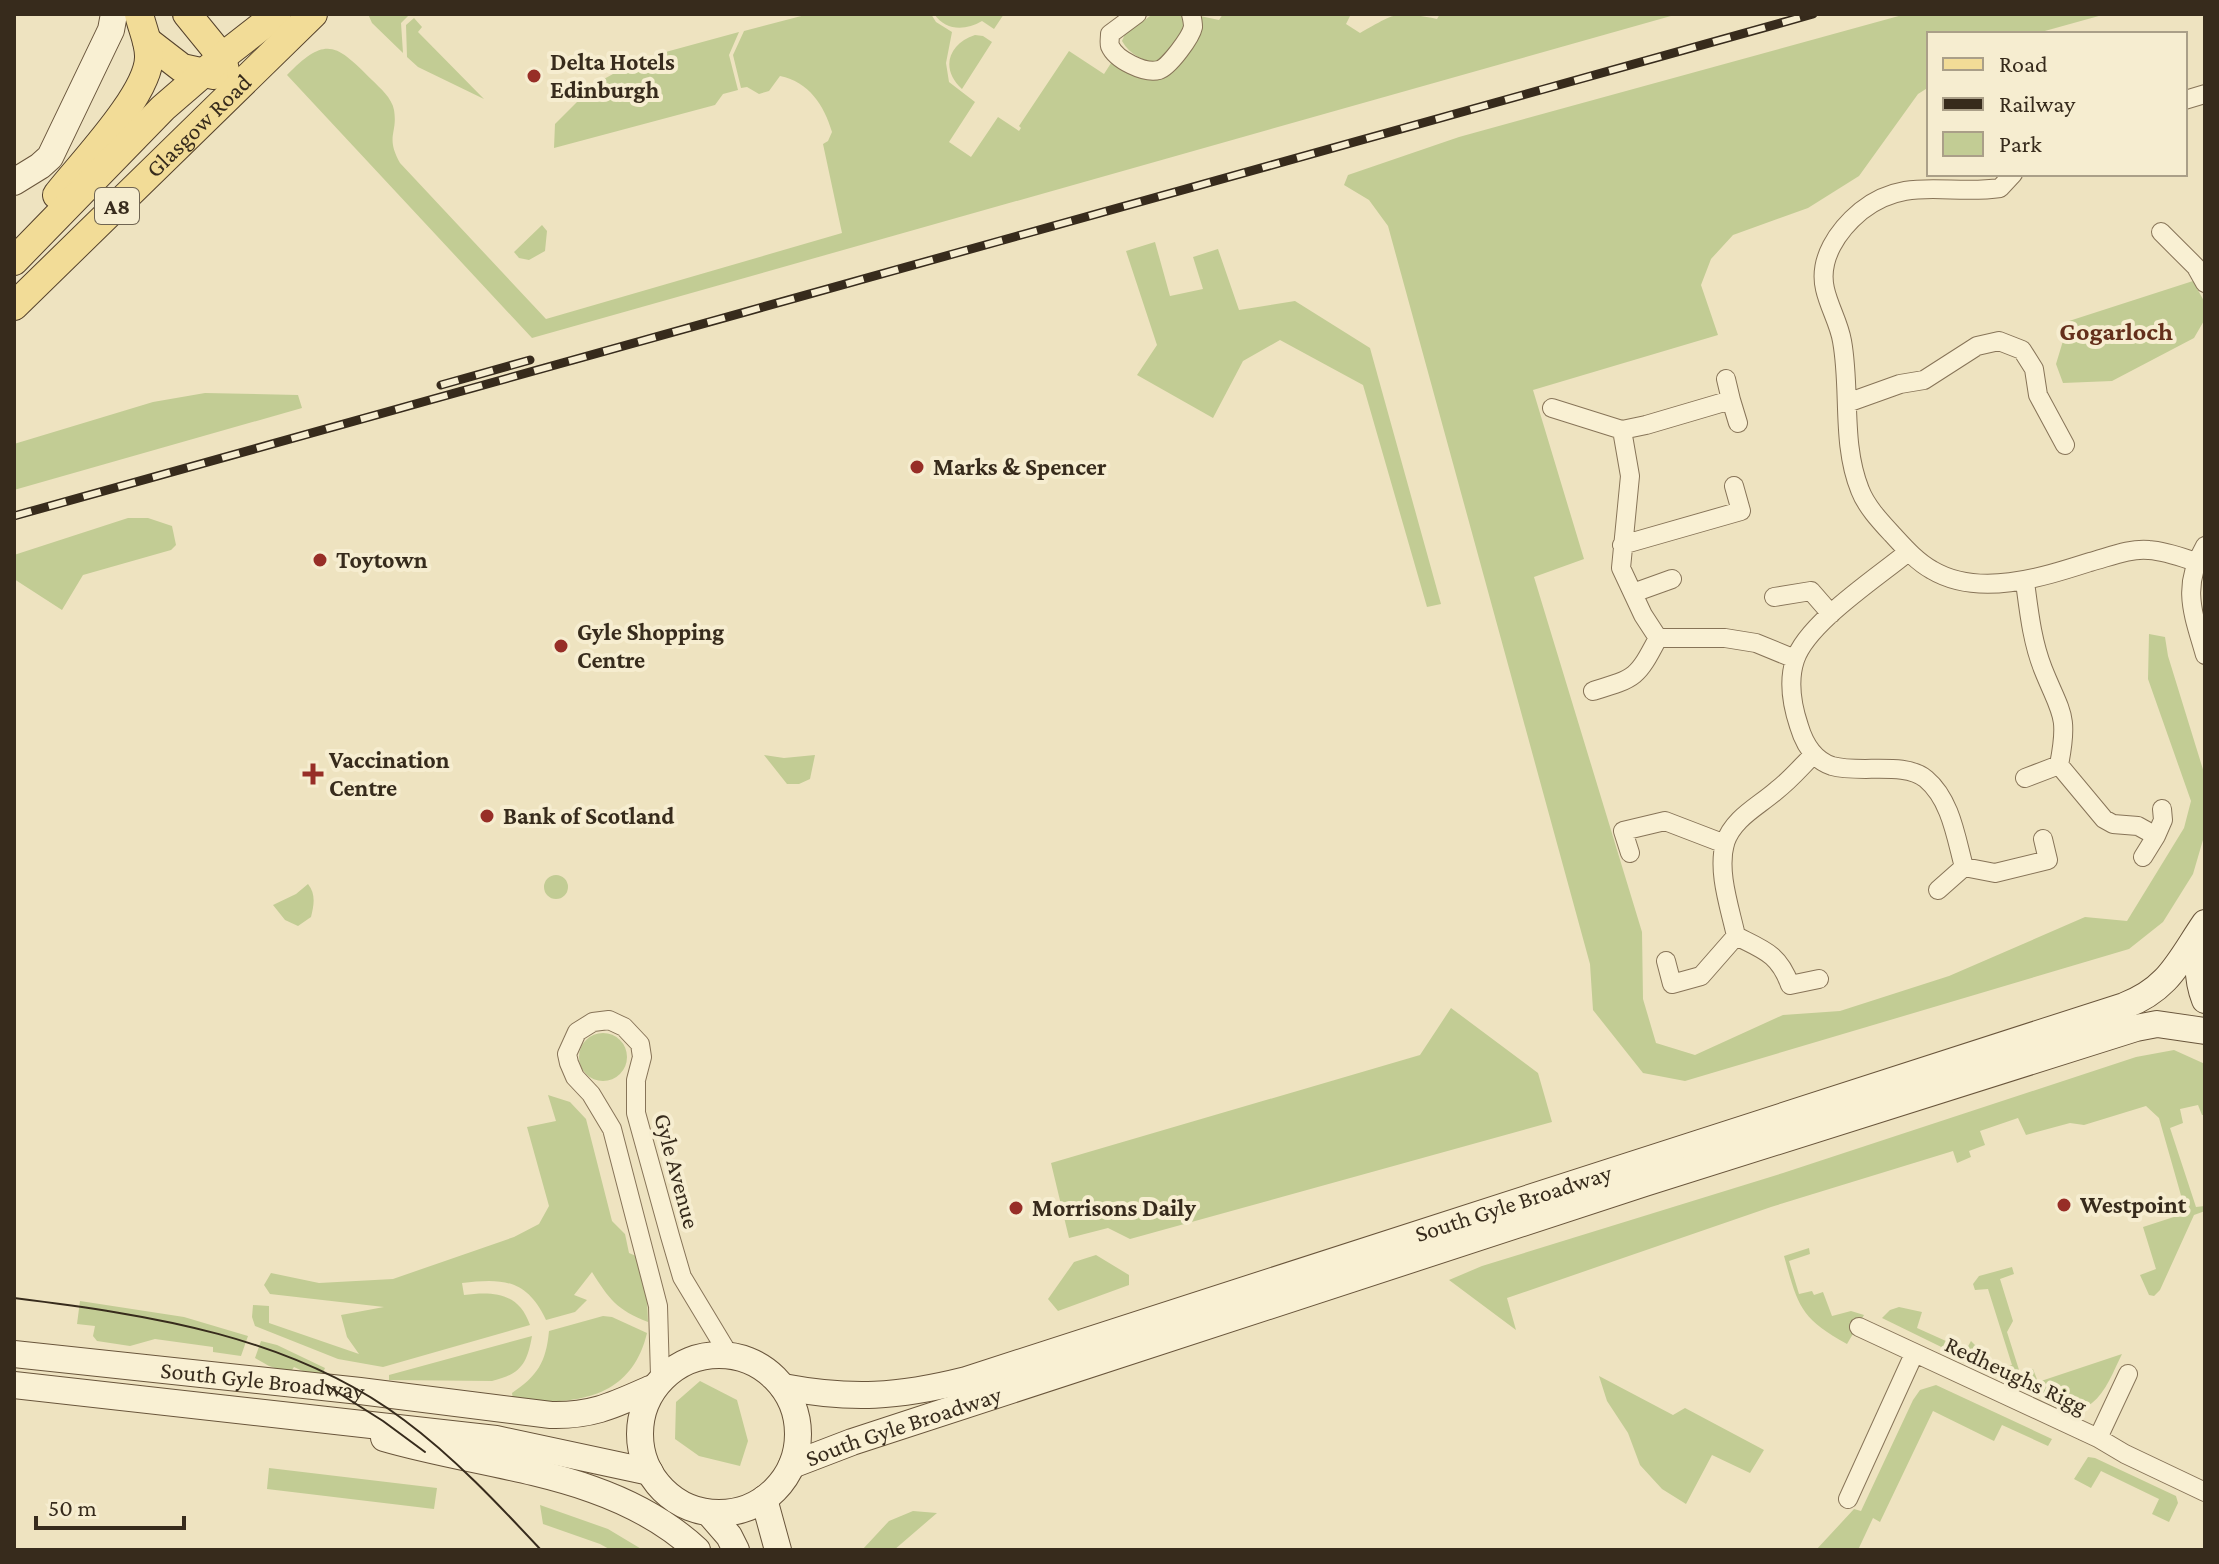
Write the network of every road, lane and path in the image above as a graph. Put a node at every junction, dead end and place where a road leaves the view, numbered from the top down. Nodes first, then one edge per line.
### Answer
1 (187, 14) edge
2 (277, 14) edge
3 (313, 14) edge
4 (1137, 14) edge
5 (1191, 14) edge
6 (132, 22) edge
7 (217, 69) junction
8 (258, 69) junction
9 (219, 107) junction
10 (2011, 176) edge
11 (14, 182) edge
12 (2161, 232) dead end
13 (36, 238) junction
14 (14, 261) edge
15 (2205, 283) edge
16 (14, 306) edge
17 (1726, 379) dead end
18 (1731, 400) junction
19 (1847, 403) junction
20 (1552, 408) dead end
21 (1738, 423) dead end
22 (1622, 430) junction
23 (2065, 445) dead end
24 (1734, 486) dead end
25 (1622, 545) junction
26 (1908, 552) junction
27 (2200, 554) edge
28 (1672, 579) dead end
29 (2025, 582) junction
30 (1633, 593) junction
31 (1774, 597) dead end
32 (1831, 614) junction
33 (1658, 638) junction
34 (2205, 655) edge
35 (1795, 659) junction
36 (1593, 691) dead end
37 (1813, 755) junction
38 (2059, 765) junction
39 (2025, 778) dead end
40 (2162, 809) dead end
41 (2156, 836) junction
42 (2043, 839) dead end
43 (1725, 844) junction
44 (1630, 853) dead end
45 (2143, 857) dead end
46 (1964, 867) junction
47 (1938, 890) dead end
48 (2205, 923) edge
49 (1736, 936) junction
50 (1666, 961) dead end
51 (1819, 979) dead end
52 (2205, 1000) edge
53 (2205, 1031) edge
54 (1859, 1327) dead end
55 (14, 1354) edge
56 (1914, 1354) junction
57 (729, 1355) junction
58 (2128, 1374) dead end
59 (655, 1383) junction
60 (14, 1385) edge
61 (783, 1387) junction
62 (322, 1420) junction
63 (2098, 1438) junction
64 (792, 1465) junction
65 (650, 1472) junction
66 (2205, 1492) edge
67 (764, 1499) junction
68 (1848, 1499) dead end
69 (709, 1513) junction
70 (697, 1550) edge
71 (736, 1550) edge
72 (778, 1550) edge

1 - 7 main road
2 - 7 main road, Glasgow Road / A8
3 - 8 main road, Glasgow Road / A8
4 - 5 street
6 - 7 main road
6 - 11 street
6 - 13 main road, A8
7 - 8 main road
7 - 9 main road
7 - 13 main road, Glasgow Road / A8
8 - 9 main road, Glasgow Road / A8
9 - 16 main road, Glasgow Road / A8
10 - 19 street
12 - 15 street
13 - 14 main road, Glasgow Road / A8
17 - 18 street
18 - 21 street
18 - 22 street
19 - 23 street
19 - 26 street
20 - 22 street
22 - 25 street
24 - 25 street
25 - 30 street
26 - 29 street
26 - 32 street
27 - 29 street
27 - 34 street
28 - 30 street
29 - 38 street
30 - 33 street
31 - 32 street
32 - 35 street
33 - 35 street
33 - 36 street
35 - 37 street
37 - 43 street
37 - 46 street
38 - 39 street
38 - 41 street
40 - 41 street
41 - 45 street
42 - 46 street
43 - 44 street
43 - 49 street
46 - 47 street
48 - 52 street, South Gyle Broadway
48 - 61 street, South Gyle Broadway
49 - 50 street
49 - 51 street
53 - 64 street, South Gyle Broadway
54 - 56 street, Redheughs Rigg
55 - 59 street, South Gyle Broadway
56 - 63 street, Redheughs Rigg
56 - 68 street, Redheughs Rigg
57 - 59 street, South Gyle Broadway
57 - 59 street, Gyle Avenue
57 - 61 street, South Gyle Broadway
58 - 63 street, Redheughs Rigg
59 - 65 street
60 - 62 street, South Gyle Broadway
61 - 64 street, South Gyle Broadway
62 - 65 street, South Gyle Broadway
62 - 70 street
63 - 66 street, Redheughs Rigg
64 - 67 street, South Gyle Broadway
65 - 69 street
67 - 69 street, South Gyle Broadway
67 - 72 street
69 - 71 street

